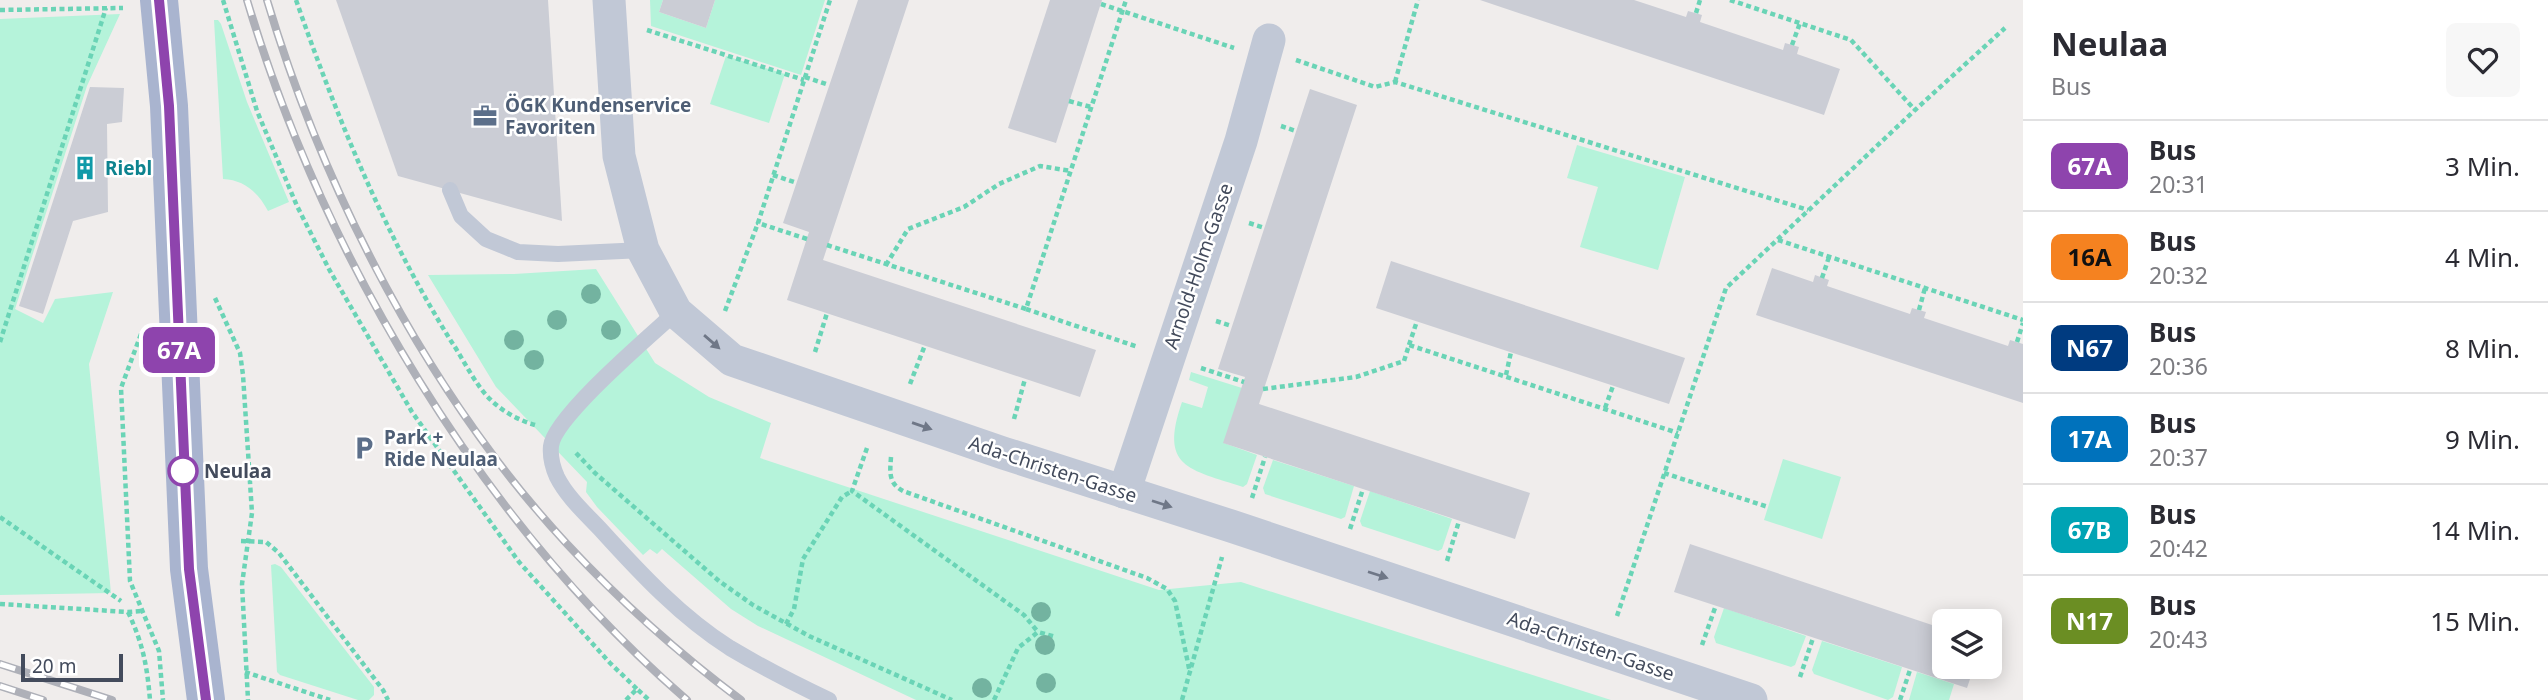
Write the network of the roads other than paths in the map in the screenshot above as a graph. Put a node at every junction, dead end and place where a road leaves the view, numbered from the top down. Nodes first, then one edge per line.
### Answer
1 (609, 0) edge
2 (141, 4) edge
3 (1275, 52) road end
4 (450, 190) dead end
5 (643, 250) junction
6 (676, 312) junction
7 (1124, 492) junction
8 (206, 700) edge
9 (829, 700) edge
10 (1751, 700) edge

1 - 5 street, Ada-Christen-Gasse
2 - 8 main road
3 - 7 street, Arnold-Holm-Gasse
4 - 5 lane
5 - 6 street, Ada-Christen-Gasse
6 -> 7 street, Ada-Christen-Gasse
6 - 9 lane
7 -> 10 street, Ada-Christen-Gasse

